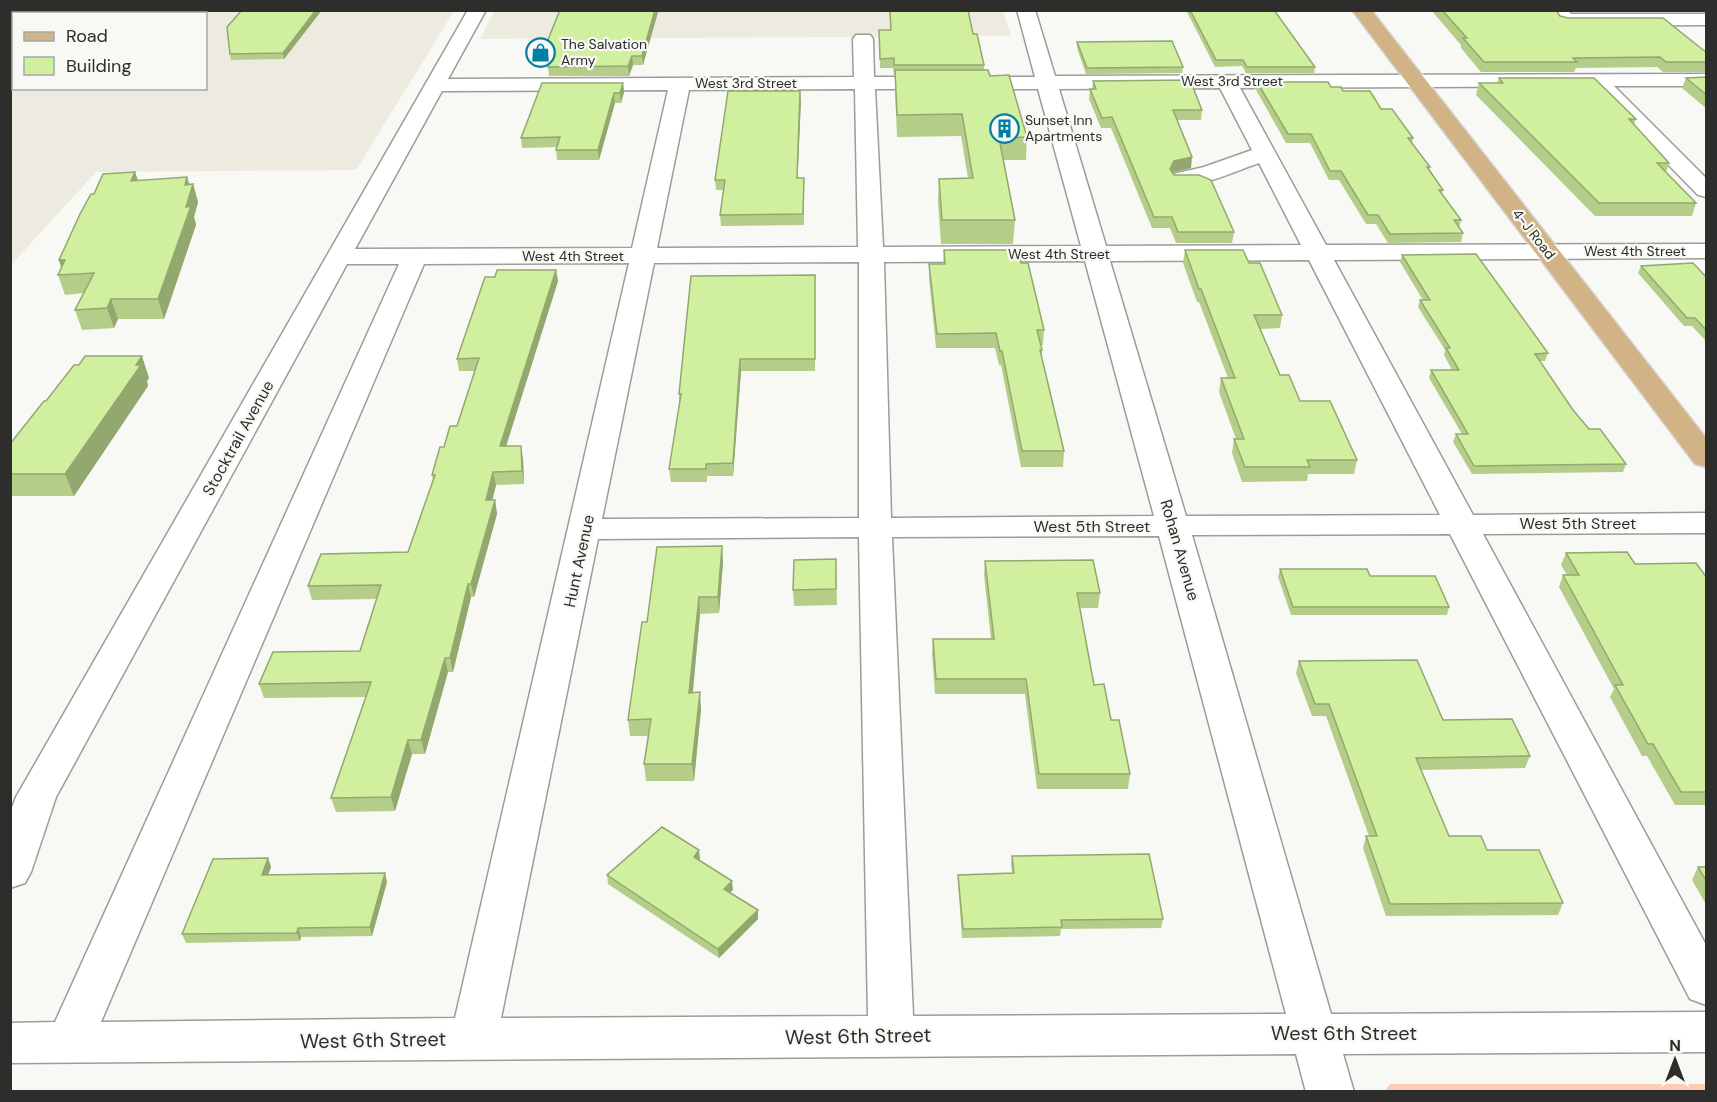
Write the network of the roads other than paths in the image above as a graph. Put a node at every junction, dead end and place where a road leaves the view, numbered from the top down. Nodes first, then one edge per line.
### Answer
1 (477, 10) edge
2 (1026, 10) edge
3 (1361, 10) edge
4 (1556, 10) edge
5 (1695, 10) edge
6 (1707, 20) edge
7 (863, 39) dead end
8 (1707, 80) edge
9 (1413, 81) junction
10 (1596, 81) junction
11 (1048, 82) junction
12 (1227, 82) junction
13 (865, 83) junction
14 (680, 84) junction
15 (434, 85) junction
16 (1264, 153) junction
17 (1181, 179) edge
18 (1707, 190) edge
19 (1707, 251) edge
20 (1548, 252) junction
21 (1094, 254) junction
22 (1317, 254) junction
23 (871, 255) junction
24 (642, 256) junction
25 (339, 257) junction
26 (415, 257) junction
27 (1707, 458) edge
28 (1707, 523) edge
29 (1461, 524) junction
30 (1173, 526) junction
31 (875, 527) junction
32 (586, 529) junction
33 (10, 872) edge
34 (1707, 986) edge
35 (1707, 1032) edge
36 (1313, 1033) junction
37 (891, 1036) junction
38 (474, 1038) junction
39 (10, 1043) edge
40 (69, 1043) junction
41 (1330, 1092) edge

1 - 15 street, Stocktrail Avenue
2 - 11 street, Rohan Avenue
3 - 9 main road, 4-J Road
4 - 6 street
5 - 6 street
7 - 13 street
8 - 10 street, West 3rd Street
9 - 10 street, West 3rd Street
9 - 12 street, West 3rd Street
9 - 20 main road, 4-J Road
10 - 18 street
11 - 12 street, West 3rd Street
11 - 13 street, West 3rd Street
11 - 21 street, Rohan Avenue
12 - 16 street
13 - 14 street, West 3rd Street
13 - 23 street
14 - 15 street, West 3rd Street
14 - 24 street, Hunt Avenue
15 - 25 street, Stocktrail Avenue
16 - 17 street
16 - 22 street
19 - 20 street, West 4th Street
20 - 22 street, West 4th Street
20 - 27 main road, 4-J Road
21 - 22 street, West 4th Street
21 - 23 street, West 4th Street
21 - 30 street, Rohan Avenue
22 - 29 street
23 - 24 street, West 4th Street
23 - 31 street
24 - 26 street, West 4th Street
24 - 32 street, Hunt Avenue
25 - 26 street, West 4th Street
25 - 33 street, Stocktrail Avenue
26 - 40 street
28 - 29 street, West 5th Street
29 - 30 street, West 5th Street
29 - 34 street
30 - 31 street, West 5th Street
30 - 36 street, Rohan Avenue
31 - 32 street, West 5th Street
31 - 37 street
32 - 38 street, Hunt Avenue
35 - 36 street, West 6th Street
36 - 37 street, West 6th Street
36 - 41 street, Rohan Avenue
37 - 38 street, West 6th Street
38 - 40 street, West 6th Street
39 - 40 street, West 6th Street

